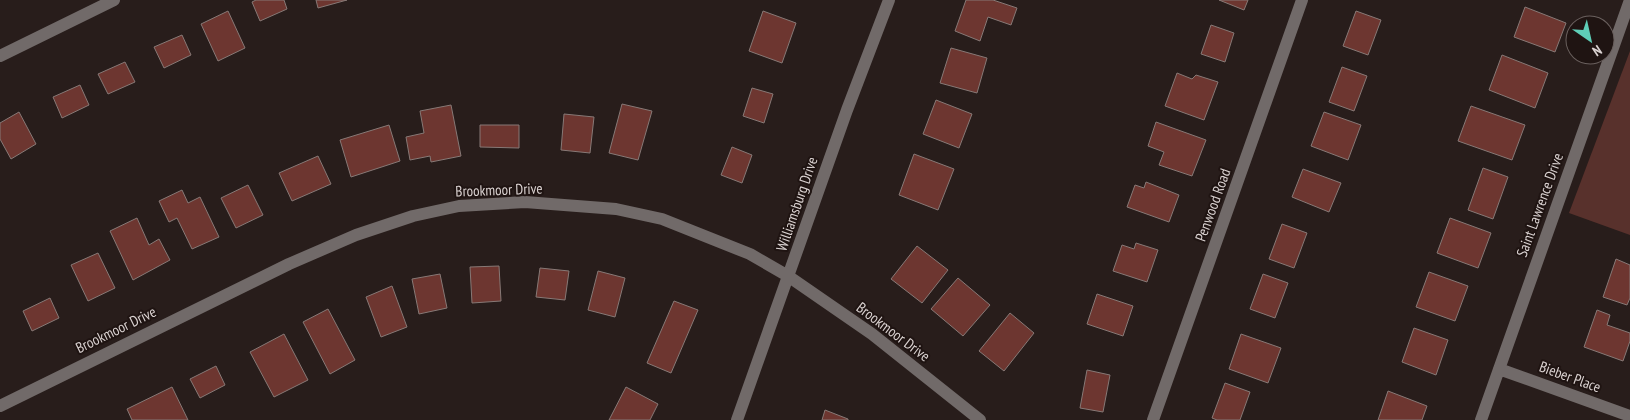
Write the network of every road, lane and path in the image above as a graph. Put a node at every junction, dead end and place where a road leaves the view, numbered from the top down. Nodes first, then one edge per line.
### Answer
1 (114, 0) edge
2 (889, 0) edge
3 (1302, 0) edge
4 (1630, 0) edge
5 (1625, 32) edge
6 (0, 56) edge
7 (788, 276) junction
8 (1499, 370) junction
9 (0, 406) edge
10 (1630, 416) edge
11 (737, 420) edge
12 (980, 420) edge
13 (1153, 420) edge
14 (1481, 420) edge

1 - 6 street
2 - 7 street, Williamsburg Drive
3 - 13 street, Penwood Road
4 - 5 street, Saint Lawrence Drive
5 - 8 street, Saint Lawrence Drive
7 - 9 street, Brookmoor Drive
7 - 11 street, Williamsburg Drive
7 - 12 street, Brookmoor Drive
8 - 10 street, Bieber Place
8 - 14 street, Saint Lawrence Drive

